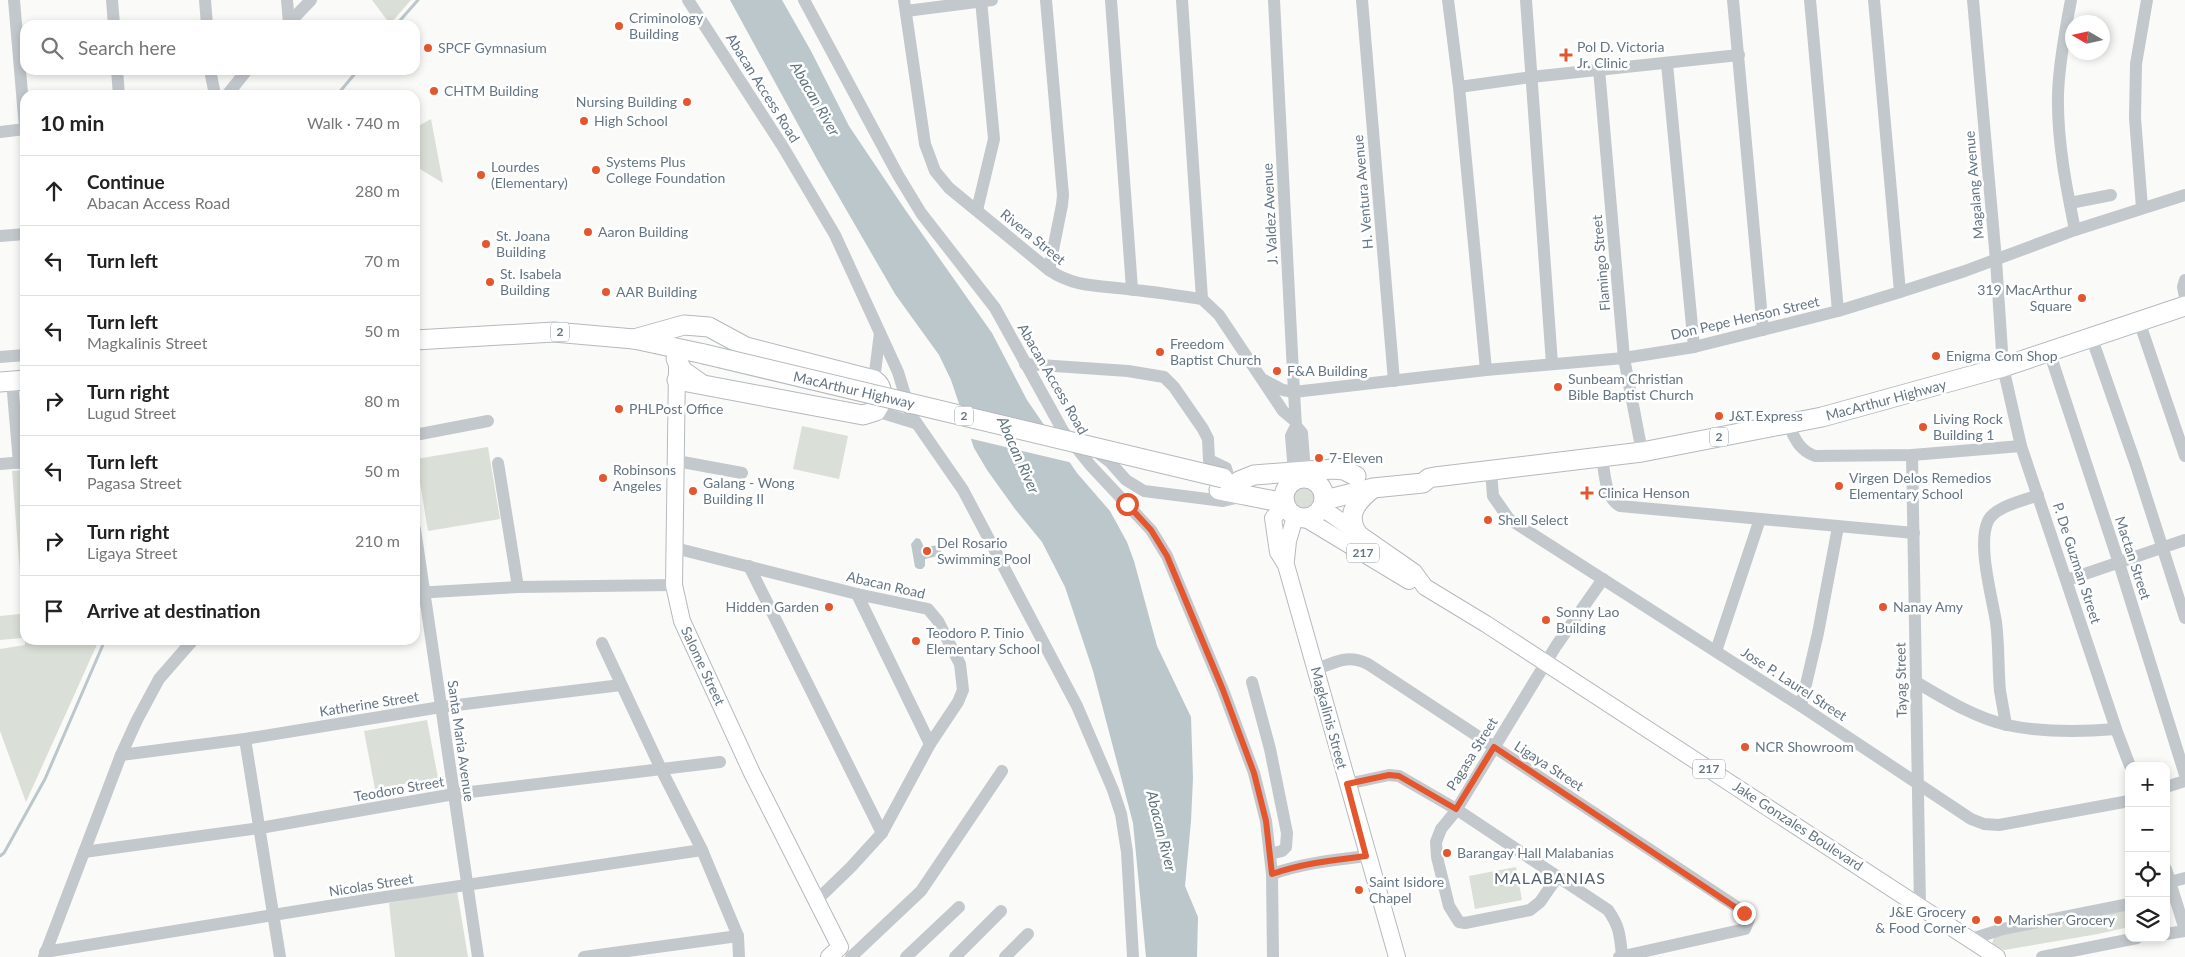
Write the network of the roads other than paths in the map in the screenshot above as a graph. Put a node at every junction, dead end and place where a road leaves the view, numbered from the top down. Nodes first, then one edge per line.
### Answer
1 (14, 0) edge
2 (112, 0) edge
3 (205, 0) edge
4 (287, 0) edge
5 (311, 0) edge
6 (688, 0) edge
7 (804, 0) edge
8 (985, 0) edge
9 (1046, 0) edge
10 (1111, 0) edge
11 (1182, 0) edge
12 (1274, 0) edge
13 (1362, 0) edge
14 (1448, 0) edge
15 (1526, 0) edge
16 (1733, 0) edge
17 (1810, 0) edge
18 (1874, 0) edge
19 (1973, 0) edge
20 (2071, 0) edge
21 (2147, 0) edge
22 (905, 5) edge
23 (114, 20) edge
24 (207, 20) edge
25 (288, 20) edge
26 (292, 20) edge
27 (1739, 55) junction
28 (1667, 64) junction
29 (1599, 69) junction
30 (20, 70) edge
31 (20, 75) edge
32 (117, 75) edge
33 (211, 75) edge
34 (243, 75) edge
35 (1530, 77) junction
36 (1459, 87) junction
37 (22, 90) edge
38 (119, 90) edge
39 (214, 90) edge
40 (231, 90) edge
41 (20, 130) edge
42 (0, 132) edge
43 (2111, 195) dead end
44 (2185, 195) edge
45 (2070, 203) junction
46 (2142, 208) junction
47 (977, 210) junction
48 (2075, 230) junction
49 (20, 234) edge
50 (0, 236) edge
51 (1996, 260) junction
52 (1049, 270) junction
53 (2185, 280) edge
54 (1132, 289) junction
55 (1900, 292) junction
56 (2185, 297) edge
57 (1202, 299) junction
58 (2185, 306) edge
59 (1838, 311) junction
60 (2139, 321) junction
61 (702, 326) junction
62 (1763, 330) junction
63 (880, 333) junction
64 (2091, 336) junction
65 (634, 339) junction
66 (420, 340) edge
67 (1694, 347) junction
68 (420, 350) edge
69 (2049, 351) junction
70 (20, 355) edge
71 (0, 357) edge
72 (1624, 358) junction
73 (695, 362) junction
74 (1025, 364) junction
75 (1552, 364) junction
76 (2003, 367) junction
77 (1486, 370) junction
78 (677, 380) joint
79 (874, 380) junction
80 (1264, 380) junction
81 (12, 381) edge
82 (1394, 381) junction
83 (1294, 392) junction
84 (876, 411) junction
85 (488, 420) dead end
86 (916, 423) junction
87 (1295, 424) junction
88 (1788, 424) junction
89 (1063, 431) junction
90 (420, 434) edge
91 (20, 446) edge
92 (2021, 446) junction
93 (1642, 452) junction
94 (1912, 455) junction
95 (2185, 456) edge
96 (1602, 458) junction
97 (1106, 460) junction
98 (677, 461) junction
99 (20, 462) edge
100 (498, 463) dead end
101 (0, 464) edge
102 (1090, 466) junction
103 (1491, 471) junction
104 (742, 474) dead end
105 (1429, 478) junction
106 (1231, 485) junction
107 (1373, 488) junction
108 (1296, 494) junction
109 (2038, 495) junction
110 (1323, 504) junction
111 (1760, 519) junction
112 (1838, 527) junction
113 (1914, 533) junction
114 (1359, 536) junction
115 (2185, 540) edge
116 (675, 548) junction
117 (2162, 548) junction
118 (2119, 563) junction
119 (749, 566) junction
120 (1603, 579) junction
121 (2067, 580) junction
122 (1421, 583) junction
123 (674, 585) junction
124 (518, 586) junction
125 (420, 593) edge
126 (858, 594) junction
127 (2185, 618) edge
128 (602, 643) dead end
129 (189, 645) edge
130 (1716, 651) junction
131 (1547, 664) junction
132 (1316, 669) junction
133 (1252, 682) dead end
134 (1916, 682) junction
135 (622, 685) junction
136 (1801, 706) junction
137 (441, 707) junction
138 (2006, 725) junction
139 (2116, 729) junction
140 (246, 739) junction
141 (930, 744) junction
142 (1494, 747) junction
143 (121, 755) junction
144 (720, 762) dead end
145 (2128, 762) edge
146 (661, 769) junction
147 (1002, 771) dead end
148 (2185, 775) edge
149 (2185, 781) edge
150 (1918, 783) junction
151 (1347, 784) junction
152 (2170, 786) edge
153 (454, 794) junction
154 (2125, 803) edge
155 (1456, 809) junction
156 (260, 828) junction
157 (882, 833) junction
158 (702, 850) junction
159 (84, 852) junction
160 (1270, 854) junction
161 (1366, 856) junction
162 (1272, 874) junction
163 (1558, 876) junction
164 (2170, 876) edge
165 (2185, 878) edge
166 (2170, 882) edge
167 (467, 885) junction
168 (817, 900) junction
169 (2125, 905) edge
170 (1920, 906) junction
171 (959, 907) dead end
172 (1001, 911) dead end
173 (273, 916) junction
174 (2185, 931) edge
175 (2170, 933) edge
176 (1028, 934) dead end
177 (738, 936) junction
178 (1971, 938) junction
179 (2125, 941) edge
180 (44, 954) edge
181 (842, 954) edge
182 (280, 957) edge
183 (478, 957) edge
184 (584, 957) edge
185 (739, 957) edge
186 (906, 957) edge
187 (955, 957) edge
188 (1005, 957) edge
189 (1133, 957) edge
190 (1273, 957) edge
191 (1397, 957) edge
192 (1621, 957) edge
193 (1997, 957) edge
194 (2042, 957) edge

1 - 30 street
2 - 23 street
3 - 24 street
4 - 25 street
5 - 26 street
6 - 63 street, Abacan Access Road
7 - 74 street, Abacan Access Road
8 - 22 street
8 - 47 street
9 - 52 street
10 - 54 street
11 - 57 street
12 - 83 street, J. Valdez Avenue
13 - 82 street, H. Ventura Avenue
14 - 36 street
15 - 35 street
16 - 27 street
17 - 59 street
18 - 55 street
19 - 51 street, Magalang Avenue
20 - 45 street
21 - 46 street
22 - 47 street, Rivera Street
27 - 28 street
27 - 62 street
28 - 29 street
28 - 67 street
29 - 35 street
29 - 72 street, Flamingo Street
31 - 37 street
32 - 38 street
33 - 39 street
34 - 40 street
35 - 36 street
35 - 75 street
36 - 77 street
41 - 42 street
43 - 45 street
44 - 46 street, Don Pepe Henson Street
45 - 48 street
46 - 48 street, Don Pepe Henson Street
47 - 52 street, Rivera Street
48 - 51 street, Don Pepe Henson Street
49 - 50 street
51 - 55 street, Don Pepe Henson Street
51 - 76 street, Magalang Avenue
52 - 54 street, Rivera Street
53 - 56 street
54 - 57 street, Rivera Street
55 - 59 street, Don Pepe Henson Street
57 - 80 street
58 - 60 highway, MacArthur Highway / 2
59 - 62 street, Don Pepe Henson Street
60 - 64 highway, MacArthur Highway / 2
60 - 95 street
61 - 65 highway
61 - 73 highway
61 - 79 highway
62 - 67 street, Don Pepe Henson Street
63 - 79 street
63 - 86 street, Abacan Access Road
64 - 69 highway, MacArthur Highway / 2
64 - 117 street
65 - 66 highway, MacArthur Highway / 2
65 - 73 highway, MacArthur Highway / 2
67 - 72 street, Don Pepe Henson Street
68 - 73 highway, MacArthur Highway / 2
69 - 76 highway, MacArthur Highway / 2
69 - 118 street, Mactan Street
70 - 71 street
72 - 75 street, Don Pepe Henson Street
72 - 93 street, Flamingo Street
73 - 78 highway
73 - 84 highway
73 - 106 highway, MacArthur Highway / 2, bridge
74 - 89 street, Abacan Access Road
74 - 106 street
75 - 77 street, Don Pepe Henson Street
76 - 88 highway, MacArthur Highway / 2
76 - 92 street, P. De Guzman Street
77 - 82 street, Don Pepe Henson Street
78 - 98 main road, Salome Street
79 - 84 highway
80 - 83 street
80 - 87 street
81 - 91 street
82 - 83 street, Don Pepe Henson Street
83 - 87 street, J. Valdez Avenue
84 - 86 street
85 - 90 street
86 - 189 street, Abacan Access Road
87 - 108 street, J. Valdez Avenue
88 - 93 highway, MacArthur Highway / 2
88 - 94 street
89 - 97 street
89 - 102 street, Abacan Access Road
92 - 94 street
92 - 109 street, P. De Guzman Street
93 - 96 highway, MacArthur Highway / 2
94 - 113 street, Tayag Street
96 - 103 highway, MacArthur Highway / 2
96 - 111 street
97 - 102 street
97 - 106 street
98 - 104 street
98 - 116 main road, Salome Street
99 - 101 street
100 - 124 street
102 - 160 street, Abacan Access Road
103 - 105 highway, MacArthur Highway / 2
103 - 120 street, Jose P. Laurel Street
105 - 107 highway, MacArthur Highway / 2
105 - 108 highway, MacArthur Highway / 2
106 - 108 highway, MacArthur Highway / 2
107 - 110 highway, MacArthur Highway / 2
107 - 114 highway
108 - 110 highway
108 - 110 highway, 2
108 - 122 main road, Jake Gonzales Boulevard / 217
108 - 132 main road, Magkalinis Street
109 - 121 street, P. De Guzman Street
109 - 138 street
110 - 114 main road, Jake Gonzales Boulevard / 217
111 - 112 street
111 - 130 street
112 - 113 street
112 - 136 street
113 - 134 street, Tayag Street
114 - 122 main road, Jake Gonzales Boulevard / 217
115 - 117 street
116 - 119 street, Abacan Road
116 - 123 main road, Salome Street
117 - 118 street
117 - 127 street
118 - 121 street
118 - 148 street, Mactan Street
119 - 126 street, Abacan Road
119 - 157 street
120 - 130 street, Jose P. Laurel Street
120 - 131 street, Pagasa Street
121 - 139 street, P. De Guzman Street
122 - 131 main road, Jake Gonzales Boulevard / 217
123 - 124 street
123 - 168 main road, Salome Street
124 - 125 street
125 - 137 street, Santa Maria Avenue
126 - 141 street
126 - 141 street, Abacan Road
128 - 135 street
129 - 143 street
130 - 136 street, Jose P. Laurel Street
131 - 142 street, Pagasa Street
131 - 170 main road, Jake Gonzales Boulevard / 217
132 - 142 street, Ligaya Street
132 - 151 main road, Magkalinis Street
133 - 160 street
134 - 138 street
134 - 150 street, Tayag Street
135 - 137 street, Katherine Street
135 - 146 street
136 - 150 street, Jose P. Laurel Street
137 - 140 street, Katherine Street
137 - 153 street, Santa Maria Avenue
138 - 139 street
139 - 145 street, P. De Guzman Street
140 - 143 street, Katherine Street
140 - 156 street
141 - 157 street, Abacan Road
142 - 155 street, Pagasa Street
142 - 192 street, Ligaya Street
143 - 159 street
144 - 146 street, Teodoro Street
146 - 153 street, Teodoro Street
146 - 158 street
147 - 181 street
149 - 152 street
150 - 154 street, Jose P. Laurel Street
150 - 170 street, Tayag Street
151 - 155 street
151 - 161 main road, Magkalinis Street
153 - 156 street, Teodoro Street
153 - 167 street, Santa Maria Avenue
155 - 163 street
155 - 163 street, Pagasa Street
156 - 159 street, Teodoro Street
156 - 173 street
157 - 168 street, Abacan Road
158 - 167 street, Nicolas Street
158 - 177 street
159 - 180 street
160 - 162 street, Abacan Access Road
161 - 162 street
161 - 191 main road, Magkalinis Street
162 - 190 street, Abacan Access Road
163 - 192 street
164 - 165 street
166 - 174 street
167 - 173 street, Nicolas Street
167 - 183 street, Santa Maria Avenue
168 - 181 main road, Salome Street
169 - 178 street
170 - 178 main road, Jake Gonzales Boulevard / 217
171 - 186 street
172 - 187 street
173 - 180 street, Nicolas Street
173 - 182 street
174 - 175 street
176 - 188 street
177 - 184 street
177 - 185 street
178 - 193 main road, Jake Gonzales Boulevard / 217
179 - 194 street

